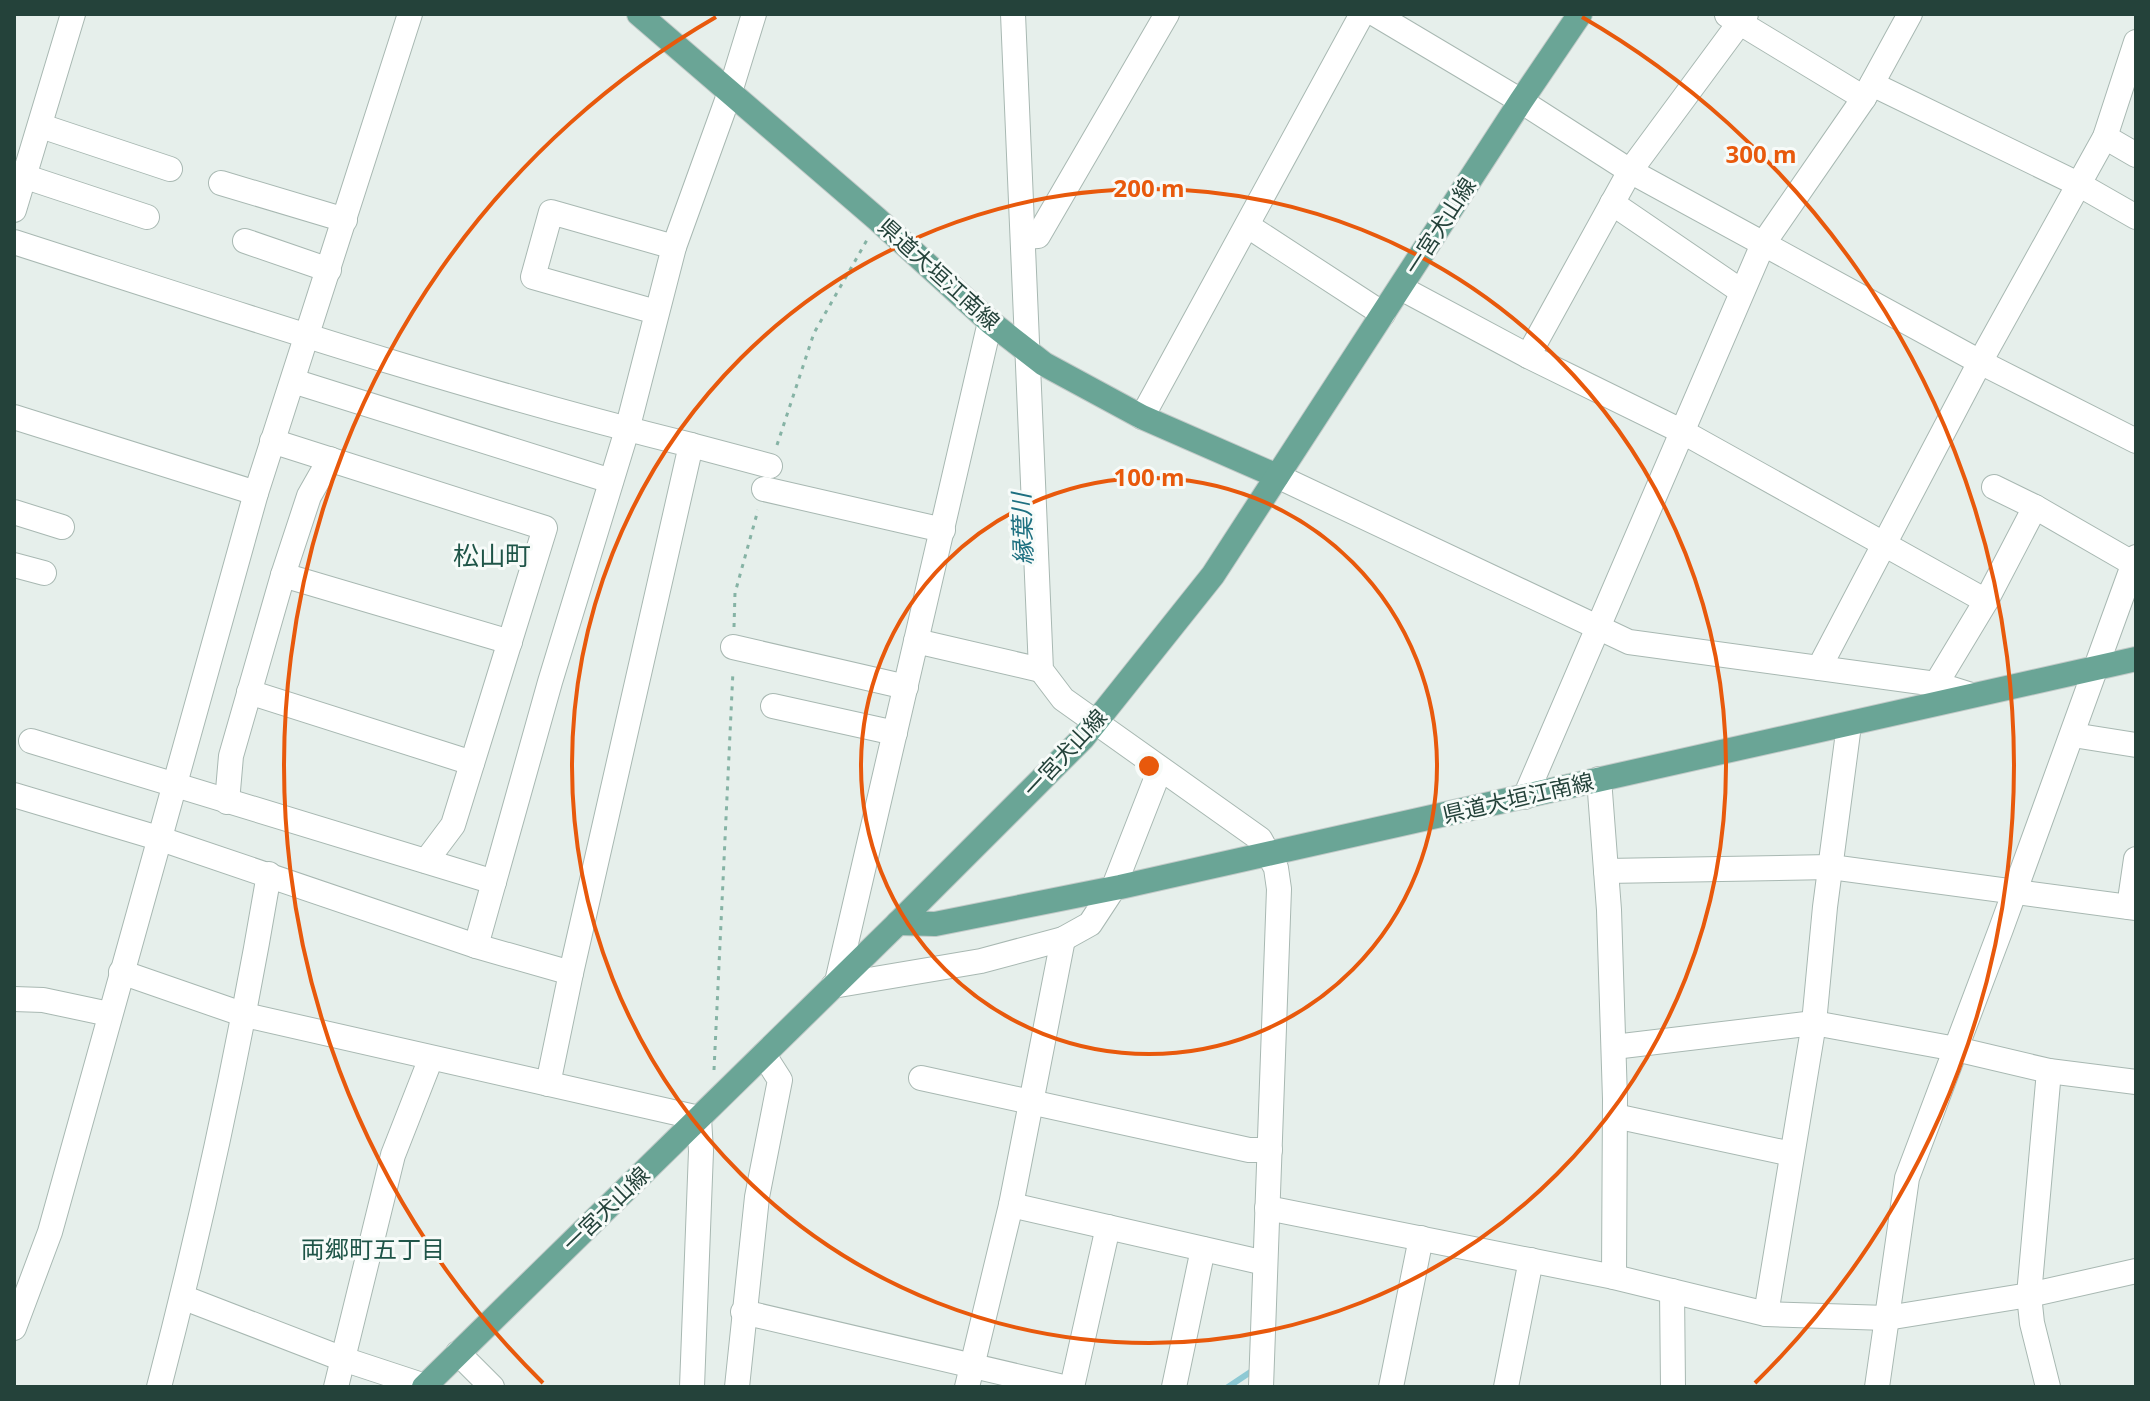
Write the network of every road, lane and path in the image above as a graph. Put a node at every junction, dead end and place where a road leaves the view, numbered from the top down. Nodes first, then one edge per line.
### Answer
1 (73, 14) edge
2 (410, 14) edge
3 (639, 14) edge
4 (754, 14) edge
5 (1013, 14) edge
6 (1167, 14) edge
7 (1362, 14) edge
8 (1375, 14) edge
9 (1580, 14) edge
10 (1910, 14) edge
11 (1737, 17) edge
12 (1027, 40) dead end
13 (2135, 46) edge
14 (1868, 91) junction
15 (730, 92) junction
16 (2128, 97) edge
17 (1521, 101) junction
18 (1024, 106) junction
19 (41, 126) junction
20 (2105, 137) junction
21 (2136, 155) edge
22 (170, 169) dead end
23 (1630, 171) junction
24 (19, 175) edge
25 (221, 183) dead end
26 (2080, 185) junction
27 (1612, 203) junction
28 (14, 210) edge
29 (147, 217) dead end
30 (2136, 217) edge
31 (345, 220) junction
32 (1248, 226) junction
33 (1030, 230) junction
34 (245, 241) dead end
35 (14, 242) edge
36 (1763, 244) junction
37 (674, 247) junction
38 (329, 270) junction
39 (1401, 288) junction
40 (1741, 291) junction
41 (656, 312) junction
42 (1383, 314) junction
43 (990, 322) junction
44 (308, 337) junction
45 (1528, 356) junction
46 (1036, 358) junction
47 (1980, 362) junction
48 (293, 381) junction
49 (14, 417) edge
50 (1142, 417) junction
51 (627, 430) junction
52 (1683, 432) junction
53 (272, 441) junction
54 (2136, 441) edge
55 (691, 445) junction
56 (330, 459) junction
57 (1277, 476) junction
58 (611, 481) junction
59 (1994, 487) dead end
60 (256, 493) junction
61 (2035, 507) junction
62 (14, 512) edge
63 (62, 527) dead end
64 (943, 530) junction
65 (1885, 544) junction
66 (2135, 561) edge
67 (14, 565) edge
68 (44, 573) dead end
69 (283, 575) junction
70 (1986, 601) junction
71 (1598, 626) junction
72 (916, 641) junction
73 (510, 642) junction
74 (733, 647) dead end
75 (2136, 659) edge
76 (1819, 668) junction
77 (2097, 668) junction
78 (1041, 670) junction
79 (1936, 684) junction
80 (906, 687) junction
81 (249, 692) junction
82 (1971, 695) junction
83 (773, 706) dead end
84 (1095, 723) junction
85 (1849, 725) junction
86 (895, 733) junction
87 (2073, 735) junction
88 (31, 741) dead end
89 (2136, 745) edge
90 (472, 763) junction
91 (1160, 769) junction
92 (1599, 779) junction
93 (173, 785) junction
94 (14, 795) edge
95 (1525, 797) junction
96 (227, 802) junction
97 (158, 838) junction
98 (1270, 854) junction
99 (2136, 859) edge
100 (426, 861) junction
101 (1831, 867) junction
102 (1606, 871) junction
103 (269, 874) junction
104 (494, 882) junction
105 (1113, 889) junction
106 (2015, 891) junction
107 (2133, 908) edge
108 (898, 923) junction
109 (1063, 939) junction
110 (476, 946) junction
111 (121, 972) junction
112 (571, 973) junction
113 (835, 984) junction
114 (14, 999) edge
115 (109, 1014) junction
116 (245, 1015) junction
117 (1814, 1023) junction
118 (1614, 1047) junction
119 (1956, 1049) junction
120 (764, 1055) junction
121 (431, 1058) junction
122 (2049, 1071) junction
123 (921, 1078) dead end
124 (2136, 1082) edge
125 (548, 1084) junction
126 (1032, 1102) junction
127 (1615, 1116) junction
128 (699, 1118) junction
129 (1270, 1150) junction
130 (1792, 1154) junction
131 (1011, 1205) junction
132 (1267, 1208) junction
133 (1108, 1227) junction
134 (1421, 1238) junction
135 (1203, 1249) junction
136 (1531, 1260) junction
137 (1265, 1263) junction
138 (2136, 1271) edge
139 (1614, 1277) junction
140 (1672, 1291) junction
141 (2029, 1295) junction
142 (182, 1297) junction
143 (743, 1312) junction
144 (1766, 1314) junction
145 (1887, 1318) junction
146 (14, 1328) edge
147 (458, 1353) junction
148 (343, 1359) junction
149 (969, 1376) edge
150 (424, 1386) edge
151 (159, 1387) edge
152 (336, 1387) edge
153 (492, 1387) edge
154 (692, 1387) edge
155 (737, 1387) edge
156 (1063, 1387) edge
157 (1072, 1387) edge
158 (1174, 1387) edge
159 (1261, 1387) edge
160 (1391, 1387) edge
161 (1506, 1387) edge
162 (1673, 1387) edge
163 (1877, 1387) edge
164 (2048, 1387) edge

1 - 19 street
2 - 31 street
3 - 15 main road, 県道大垣江南線
4 - 15 street
5 - 18 street
6 - 33 street
7 - 32 street
8 - 17 street
9 - 17 main road, 一宮犬山線
10 - 14 street
11 - 14 street
11 - 23 street
12 - 18 street
13 - 16 street
14 - 26 street
14 - 36 street
15 - 37 street
15 - 43 main road, 県道大垣江南線
16 - 20 street
17 - 23 street
17 - 39 main road, 一宮犬山線
18 - 33 street
19 - 22 street
19 - 24 street
20 - 21 street
20 - 26 street
23 - 27 street
23 - 36 street
24 - 28 street
24 - 29 street
25 - 31 street
26 - 30 street
26 - 47 street
27 - 40 street
27 - 45 street
31 - 38 street
32 - 42 street
32 - 50 street
33 - 46 street
34 - 38 street
35 - 44 street
36 - 40 street
36 - 47 street
37 - 41 street
37 - 41 street
38 - 44 street
39 - 42 main road, 一宮犬山線
39 - 45 street
40 - 52 street
41 - 51 street
42 - 57 main road, 一宮犬山線
43 - 46 main road, 県道大垣江南線
43 - 64 street
44 - 48 street
44 - 51 street
45 - 52 street
46 - 50 main road, 県道大垣江南線
46 - 78 street
47 - 54 street
47 - 65 street
48 - 53 street
48 - 58 street
49 - 60 street
50 - 57 main road, 県道大垣江南線
51 - 55 street
51 - 58 street
52 - 65 street
52 - 71 street
53 - 56 street
53 - 60 street
55 - 64 street
55 - 112 street
56 - 69 street
56 - 73 street
57 - 71 street
57 - 84 main road, 一宮犬山線
58 - 104 street
59 - 61 street
60 - 93 street
61 - 66 street
61 - 70 street
62 - 63 street
64 - 72 street
65 - 70 street
65 - 76 street
66 - 77 street
67 - 68 street
69 - 73 street
69 - 81 street
70 - 79 street
71 - 76 street
71 - 95 street
72 - 78 street
72 - 80 street
73 - 90 street
74 - 80 street
75 - 77 main road, 県道大垣江南線
76 - 79 street
77 - 82 main road, 県道大垣江南線
77 - 87 street
78 - 84 street
79 - 82 street
80 - 86 street
81 - 90 street
81 - 96 street
82 - 85 main road, 県道大垣江南線
83 - 86 street
84 - 91 street
84 - 108 main road, 一宮犬山線
85 - 92 main road, 県道大垣江南線
85 - 101 street
86 - 113 street
87 - 89 street
87 - 106 street
88 - 93 street
90 - 100 street
91 - 98 street
91 - 105 street
92 - 95 main road, 県道大垣江南線
92 - 102 street
93 - 96 street
93 - 97 street
94 - 97 street
95 - 98 main road, 県道大垣江南線
96 - 100 street
97 - 103 street
97 - 111 street
98 - 105 main road, 県道大垣江南線
98 - 129 street
99 - 107 street
100 - 104 street
101 - 102 street
101 - 106 street
101 - 117 street
102 - 118 street
103 - 110 street
103 - 116 street
104 - 110 street
105 - 108 main road, 県道大垣江南線
105 - 109 street
106 - 107 street
106 - 119 street
108 - 113 main road, 一宮犬山線
109 - 113 street
109 - 126 street
110 - 112 street
111 - 115 street
111 - 116 street
112 - 125 street
113 - 120 main road, 一宮犬山線
114 - 115 street
115 - 146 street
116 - 121 street
116 - 142 street
117 - 118 street
117 - 119 street
117 - 130 street
118 - 127 street
119 - 122 street
119 - 145 street
120 - 128 main road, 一宮犬山線
120 - 143 street
121 - 125 street
121 - 148 street
122 - 124 street
122 - 141 street
123 - 126 street
125 - 128 street
126 - 129 street
126 - 131 street
127 - 130 street
127 - 139 street
128 - 147 main road, 一宮犬山線
128 - 154 street
129 - 132 street
130 - 144 street
131 - 133 street
131 - 149 street
132 - 134 street
132 - 137 street
133 - 135 street
133 - 157 street
134 - 136 street
134 - 160 street
135 - 137 street
135 - 158 street
136 - 139 street
136 - 161 street
137 - 159 street
138 - 141 street
139 - 140 street
140 - 144 street
140 - 162 street
141 - 145 street
141 - 164 street
142 - 148 street
142 - 151 street
143 - 149 street
143 - 155 street
144 - 145 street
145 - 163 street
147 - 150 main road, 一宮犬山線
147 - 153 street
148 - 150 street
148 - 152 street
149 - 156 street

